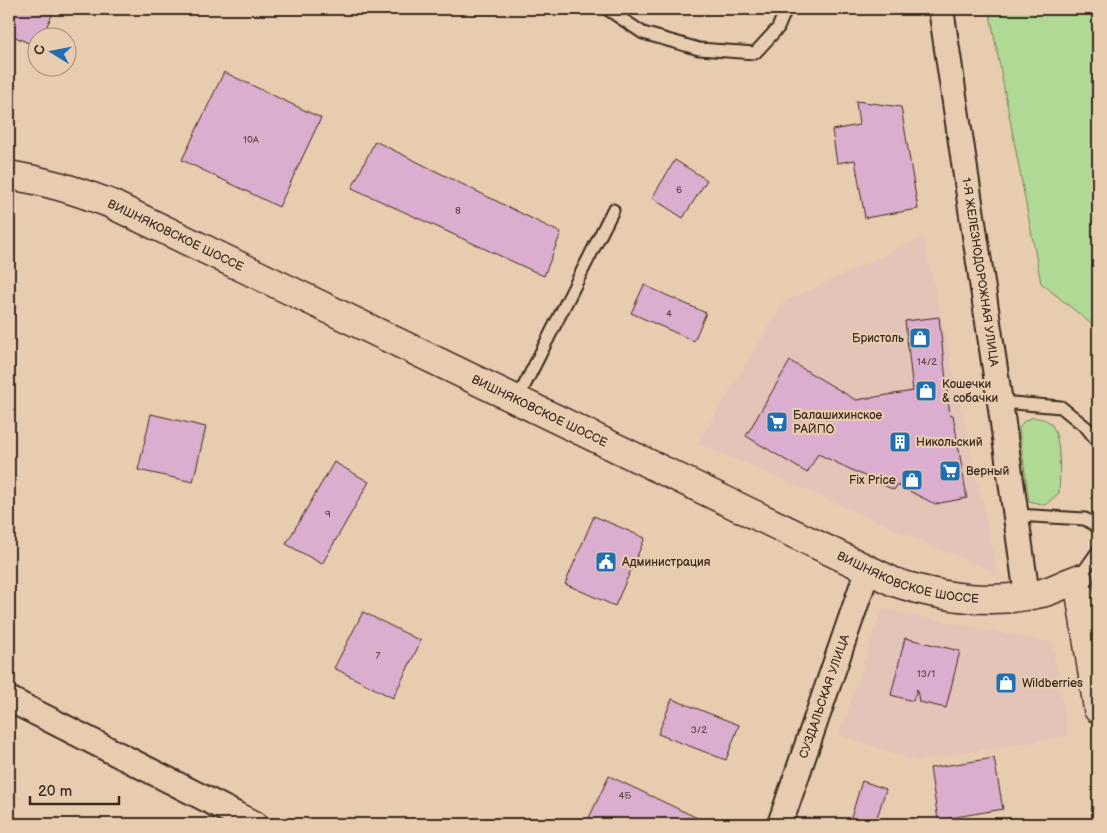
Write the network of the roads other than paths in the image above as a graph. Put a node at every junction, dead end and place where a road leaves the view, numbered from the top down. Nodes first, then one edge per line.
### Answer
1 (607, 9) edge
2 (786, 9) edge
3 (941, 9) edge
4 (9, 175) edge
5 (612, 210) dead end
6 (517, 400) junction
7 (1000, 402) junction
8 (1098, 442) edge
9 (1016, 515) junction
10 (1098, 527) edge
11 (1098, 551) edge
12 (868, 569) junction
13 (1078, 579) junction
14 (1027, 596) junction
15 (9, 699) edge
16 (1098, 708) edge
17 (255, 824) edge
18 (780, 824) edge

1 - 2 lane
3 - 7 street, 1-Я ЖЕЛЕЗНОДОРОЖНАЯ УЛИЦА
4 - 6 street, ВИШНЯКОВСКОЕ ШОССЕ
5 - 6 lane
6 - 12 street, ВИШНЯКОВСКОЕ ШОССЕ
7 - 8 lane
7 - 9 street, 1-Я ЖЕЛЕЗНОДОРОЖНАЯ УЛИЦА
9 - 10 lane
9 - 14 street, 1-Я ЖЕЛЕЗНОДОРОЖНАЯ УЛИЦА
11 - 13 lane
12 - 14 street, ВИШНЯКОВСКОЕ ШОССЕ
12 - 18 street, СУЗДАЛЬСКАЯ УЛИЦА
13 - 14 street, ВИШНЯКОВСКОЕ ШОССЕ
13 - 16 street
15 - 17 street

